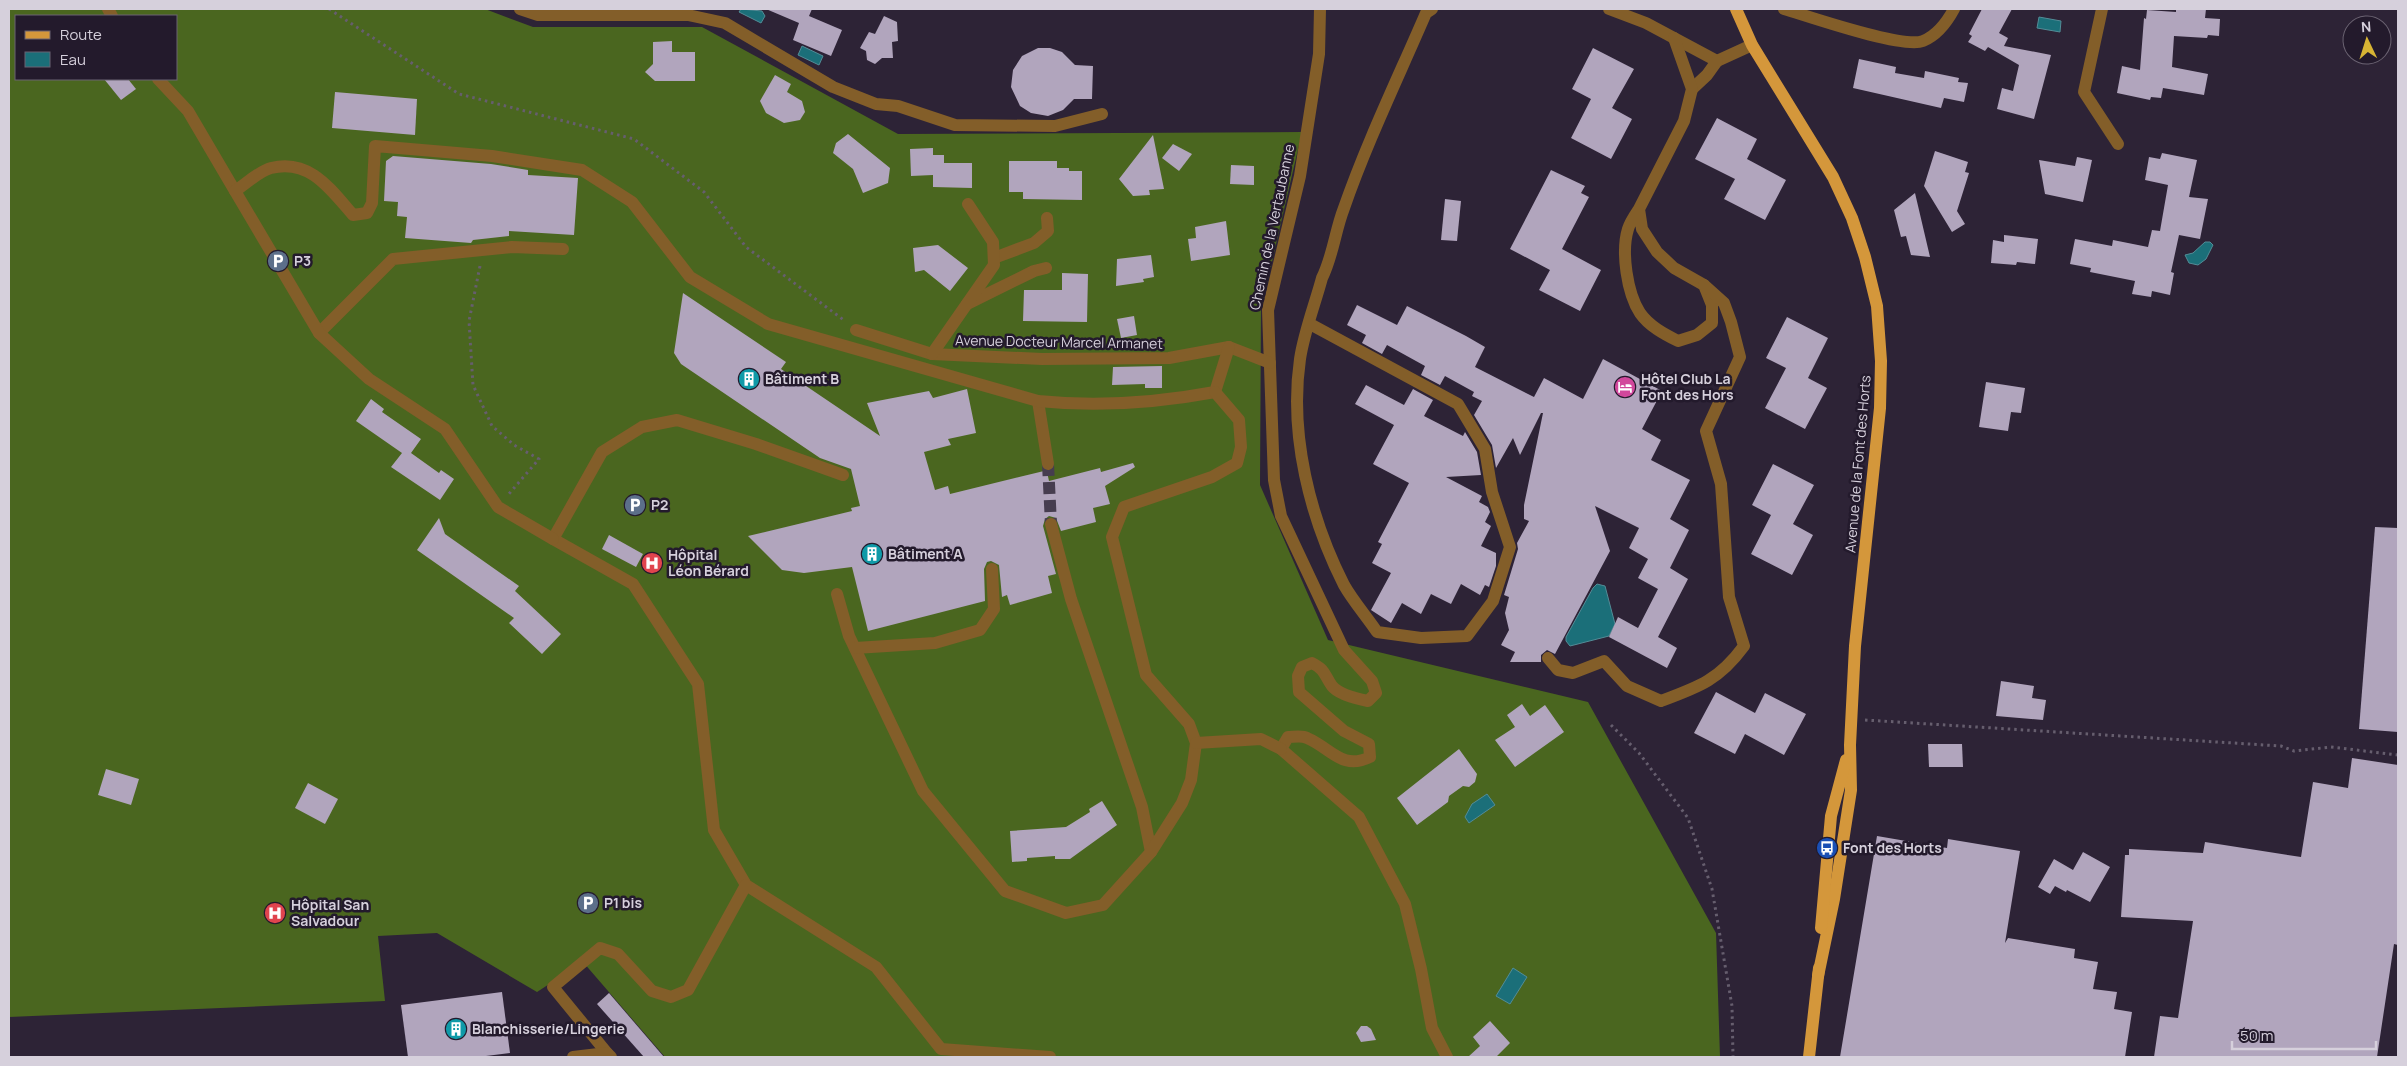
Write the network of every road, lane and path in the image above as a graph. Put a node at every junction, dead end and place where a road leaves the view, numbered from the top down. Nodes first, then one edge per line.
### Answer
1 (328, 9) edge
2 (520, 9) edge
3 (1320, 9) edge
4 (1432, 9) edge
5 (1609, 9) edge
6 (1736, 9) edge
7 (1784, 9) edge
8 (1954, 9) edge
9 (2102, 9) edge
10 (1674, 38) junction
11 (1752, 45) junction
12 (1717, 61) junction
13 (159, 80) edge
14 (1692, 90) junction
15 (1102, 114) dead end
16 (2118, 144) dead end
17 (235, 191) junction
18 (968, 204) dead end
19 (1639, 209) junction
20 (1047, 218) dead end
21 (563, 249) dead end
22 (484, 250) junction
23 (994, 258) junction
24 (1046, 268) dead end
25 (1704, 285) junction
26 (965, 305) junction
27 (1310, 324) junction
28 (856, 330) joint
29 (319, 333) junction
30 (1230, 348) junction
31 (932, 354) junction
32 (1270, 363) junction
33 (1215, 392) junction
34 (1038, 401) junction
35 (1048, 464) tunnel mouth
36 (843, 475) dead end
37 (498, 507) junction
38 (1051, 524) tunnel mouth
39 (553, 540) junction
40 (992, 569) dead end
41 (837, 594) dead end
42 (855, 648) junction
43 (1548, 658) dead end
44 (1852, 719) junction
45 (1611, 725) dead end
46 (1196, 743) junction
47 (1281, 748) junction
48 (2398, 755) edge
49 (1151, 852) junction
50 (746, 886) junction
51 (609, 1055) edge
52 (573, 1057) edge
53 (1050, 1057) edge
54 (1447, 1057) edge
55 (1733, 1057) edge
56 (1809, 1057) edge

1 - 28 path
2 - 15 street
3 - 32 street, Chemin de la Vertaubanne
4 - 27 street
5 - 10 street
6 - 11 main road, Avenue de la Font des Horts
7 - 8 street
9 - 16 street
10 - 12 street
10 - 14 street
11 - 12 street
11 - 44 main road, Avenue de la Font des Horts
12 - 14 street
13 - 17 street
14 - 19 street
17 - 29 street
17 - 34 street
18 - 23 street
19 - 25 street
19 - 25 street
20 - 23 street
21 - 22 street
22 - 29 street
22 - 37 path
23 - 26 street
24 - 26 street
25 - 43 street
26 - 31 street
27 - 27 street
28 - 31 street, Avenue Docteur Marcel Armanet
29 - 37 street
30 - 31 street, Avenue Docteur Marcel Armanet
30 - 32 street, Avenue Docteur Marcel Armanet
30 - 33 street
32 - 47 street
33 - 34 street
33 - 46 street
34 - 35 street
36 - 39 street
37 - 39 street
38 - 49 street
39 - 50 street
40 - 42 street
41 - 42 street
42 - 49 street
44 - 48 path
44 - 56 main road, Avenue de la Font des Horts
45 - 55 path
46 - 47 street
46 - 49 street
47 - 54 street
50 - 51 street
50 - 53 street
51 - 52 street

